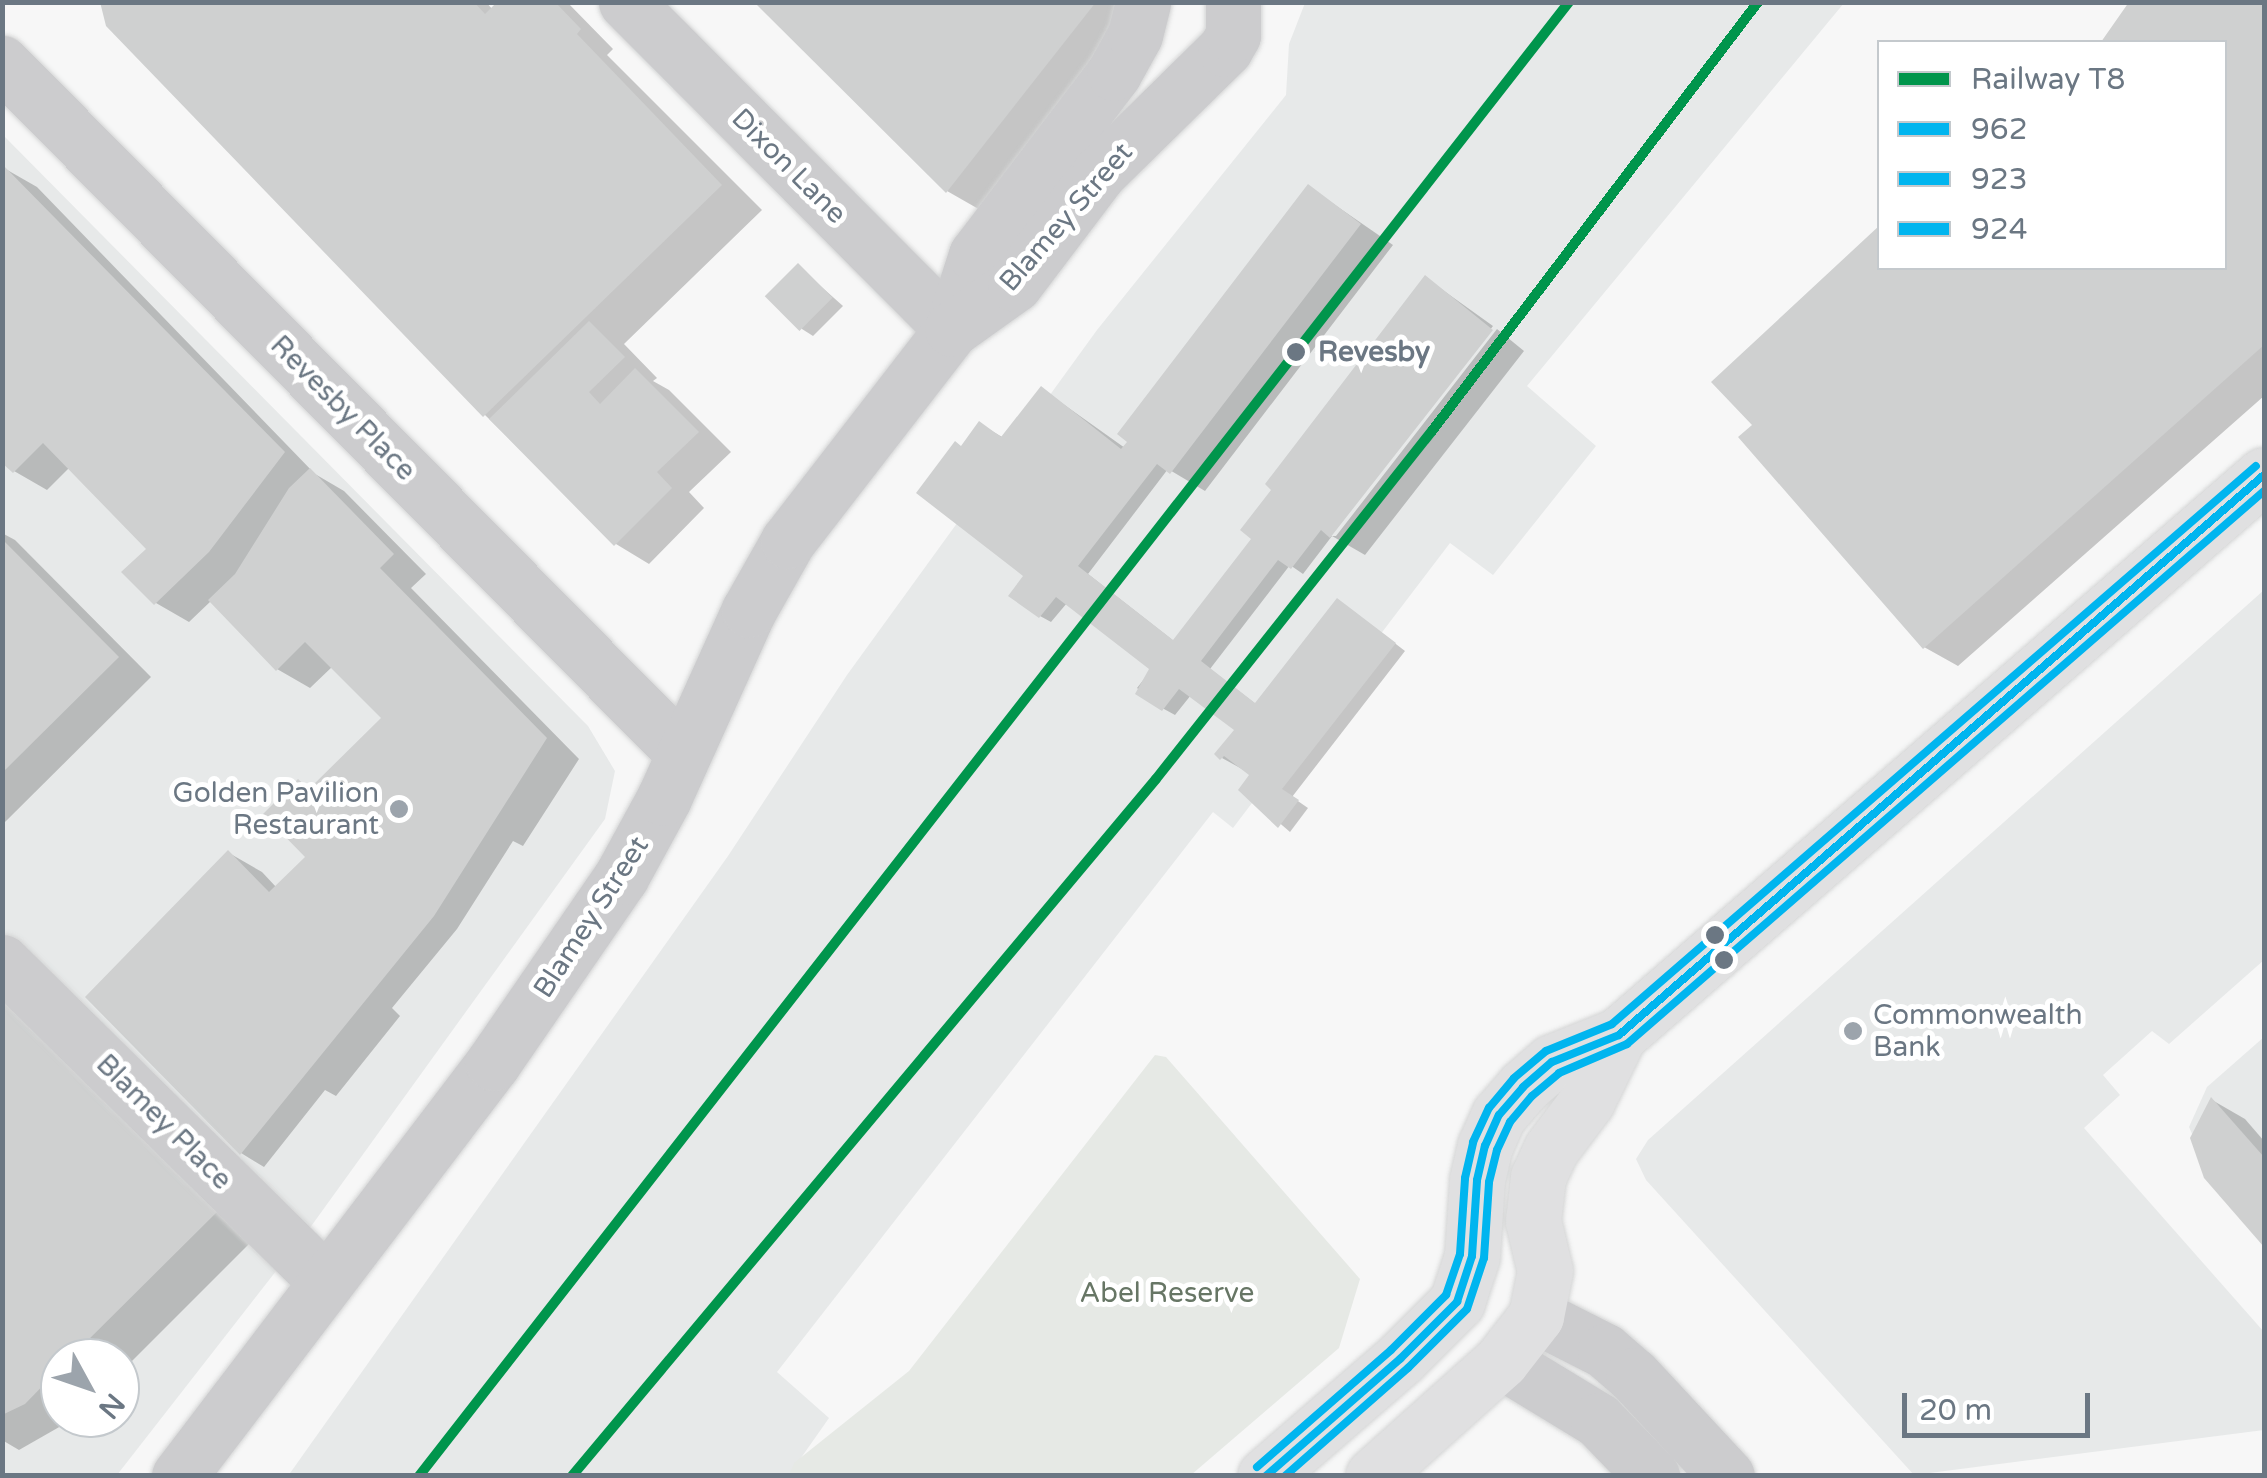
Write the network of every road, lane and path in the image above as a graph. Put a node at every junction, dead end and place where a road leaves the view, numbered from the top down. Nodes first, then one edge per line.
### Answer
1 (626, 2) edge
2 (1143, 2) edge
3 (1233, 2) edge
4 (2, 63) edge
5 (952, 329) junction
6 (2264, 475) edge
7 (684, 752) junction
8 (2, 962) edge
9 (1619, 1034) junction
10 (326, 1282) junction
11 (1458, 1302) junction
12 (1536, 1316) junction
13 (1500, 1362) junction
14 (180, 1476) edge
15 (1265, 1476) edge
16 (1373, 1476) edge
17 (1652, 1476) edge
18 (1727, 1476) edge

1 - 5 street, Dixon Lane
2 - 5 street, Blamey Street
3 - 5 street, Blamey Street
4 - 7 street, Revesby Place
5 - 7 street, Blamey Street
6 - 9 street
7 - 10 street, Blamey Street
8 - 10 street, Blamey Place
9 - 11 street
9 - 12 street
10 - 14 street, Blamey Street
11 - 12 street
11 - 13 street
11 - 15 street
12 - 13 street
12 - 18 street
13 - 16 street
13 - 17 street

